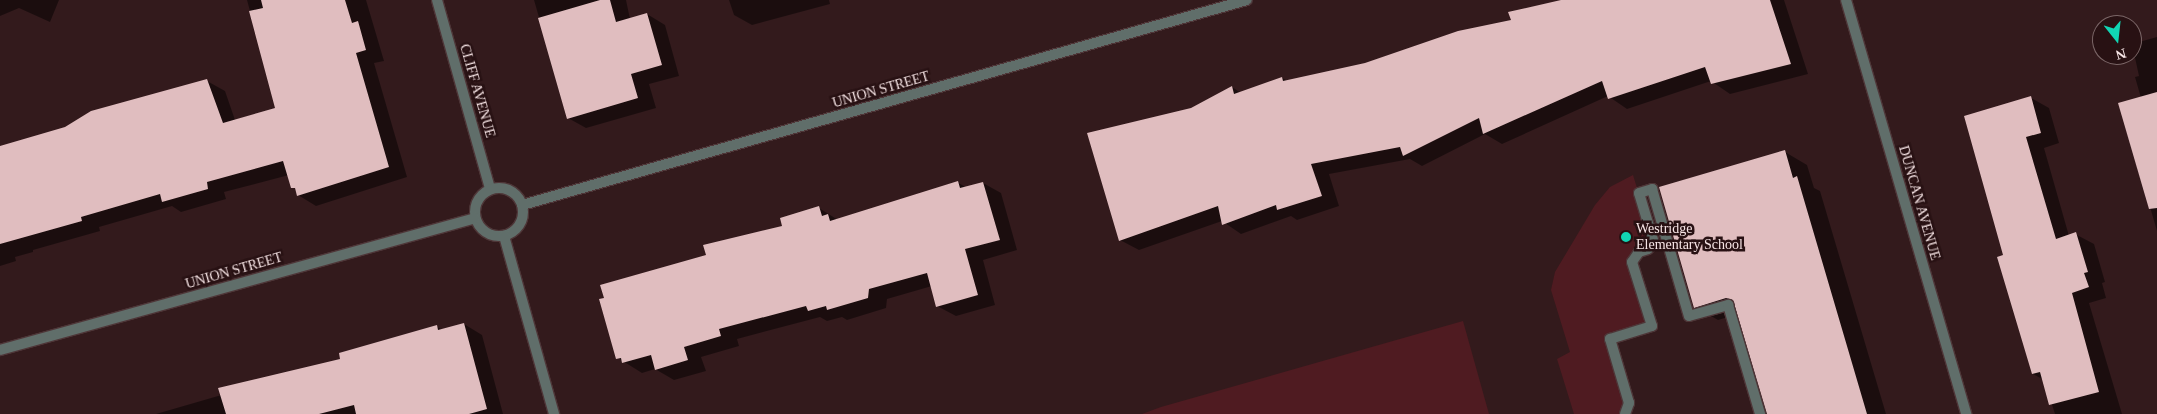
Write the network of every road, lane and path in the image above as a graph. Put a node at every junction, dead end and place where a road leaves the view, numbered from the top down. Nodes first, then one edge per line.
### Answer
1 (437, 0) edge
2 (1248, 0) edge
3 (1846, 0) edge
4 (490, 188) junction
5 (522, 205) junction
6 (475, 218) junction
7 (504, 236) junction
8 (0, 350) edge
9 (554, 414) edge
10 (1625, 414) edge
11 (1760, 414) edge
12 (1966, 414) edge

1 - 4 street, CLIFF AVENUE
2 - 5 street, UNION STREET
3 - 12 street, DUNCAN AVENUE
4 - 5 street
4 - 6 street
5 - 7 street
6 - 7 street
6 - 8 street, UNION STREET
7 - 9 street
10 - 11 street

